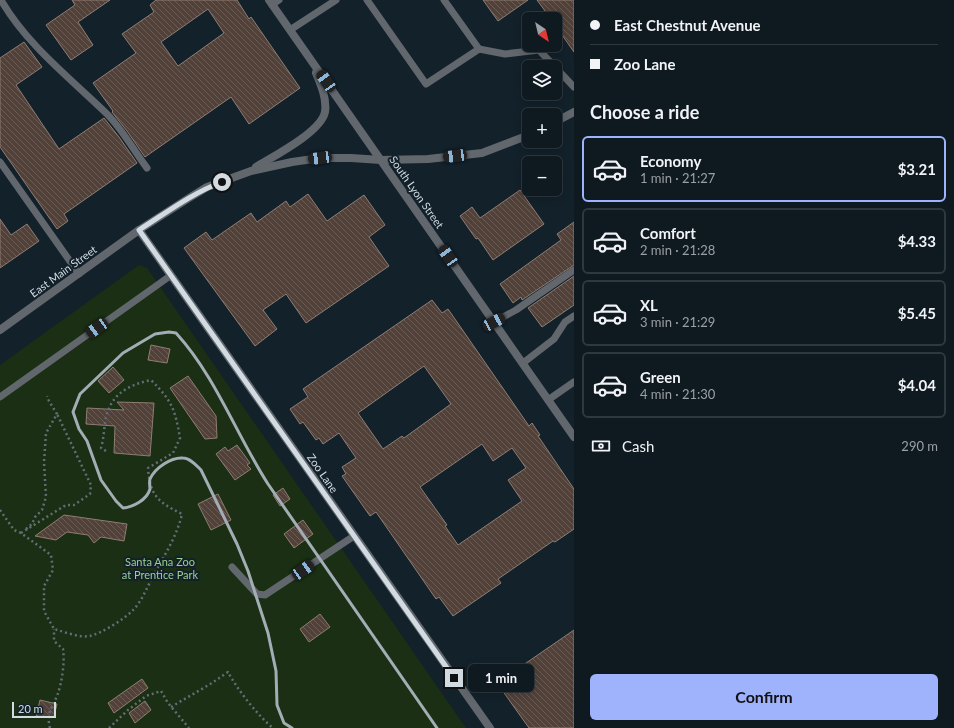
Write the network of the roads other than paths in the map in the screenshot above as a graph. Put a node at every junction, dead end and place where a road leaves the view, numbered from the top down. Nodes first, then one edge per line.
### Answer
1 (1, 0) edge
2 (336, 0) edge
3 (367, 0) edge
4 (444, 0) edge
5 (273, 2) edge
6 (290, 30) junction
7 (479, 49) junction
8 (308, 56) junction
9 (574, 87) edge
10 (574, 112) edge
11 (562, 118) edge
12 (522, 138) edge
13 (381, 160) junction
14 (0, 162) edge
15 (147, 168) dead end
16 (251, 171) junction
17 (139, 230) junction
18 (574, 270) edge
19 (79, 274) junction
20 (170, 276) junction
21 (574, 316) edge
22 (494, 322) junction
23 (0, 330) edge
24 (523, 363) junction
25 (574, 382) edge
26 (0, 397) edge
27 (548, 400) junction
28 (574, 437) edge
29 (354, 536) junction
30 (232, 567) dead end
31 (490, 728) edge

1 - 15 lane
2 - 6 lane
3 - 7 lane
4 - 7 lane
5 - 6 street, South Lyon Street
6 - 8 street, South Lyon Street
7 - 9 lane
8 - 13 street, South Lyon Street
8 - 16 street
10 - 11 street
12 - 13 street
13 - 16 street
13 - 22 street, South Lyon Street
14 - 19 lane
16 - 17 street, East Main Street
17 - 19 street, East Main Street
17 - 20 street, Zoo Lane
18 - 22 lane
19 - 23 street, East Main Street
20 - 26 lane
20 - 29 street, Zoo Lane
21 - 24 lane
22 - 24 street, South Lyon Street
24 - 27 street, South Lyon Street
25 - 27 lane
27 - 28 street, South Lyon Street
29 - 30 lane
29 - 31 street, Zoo Lane

